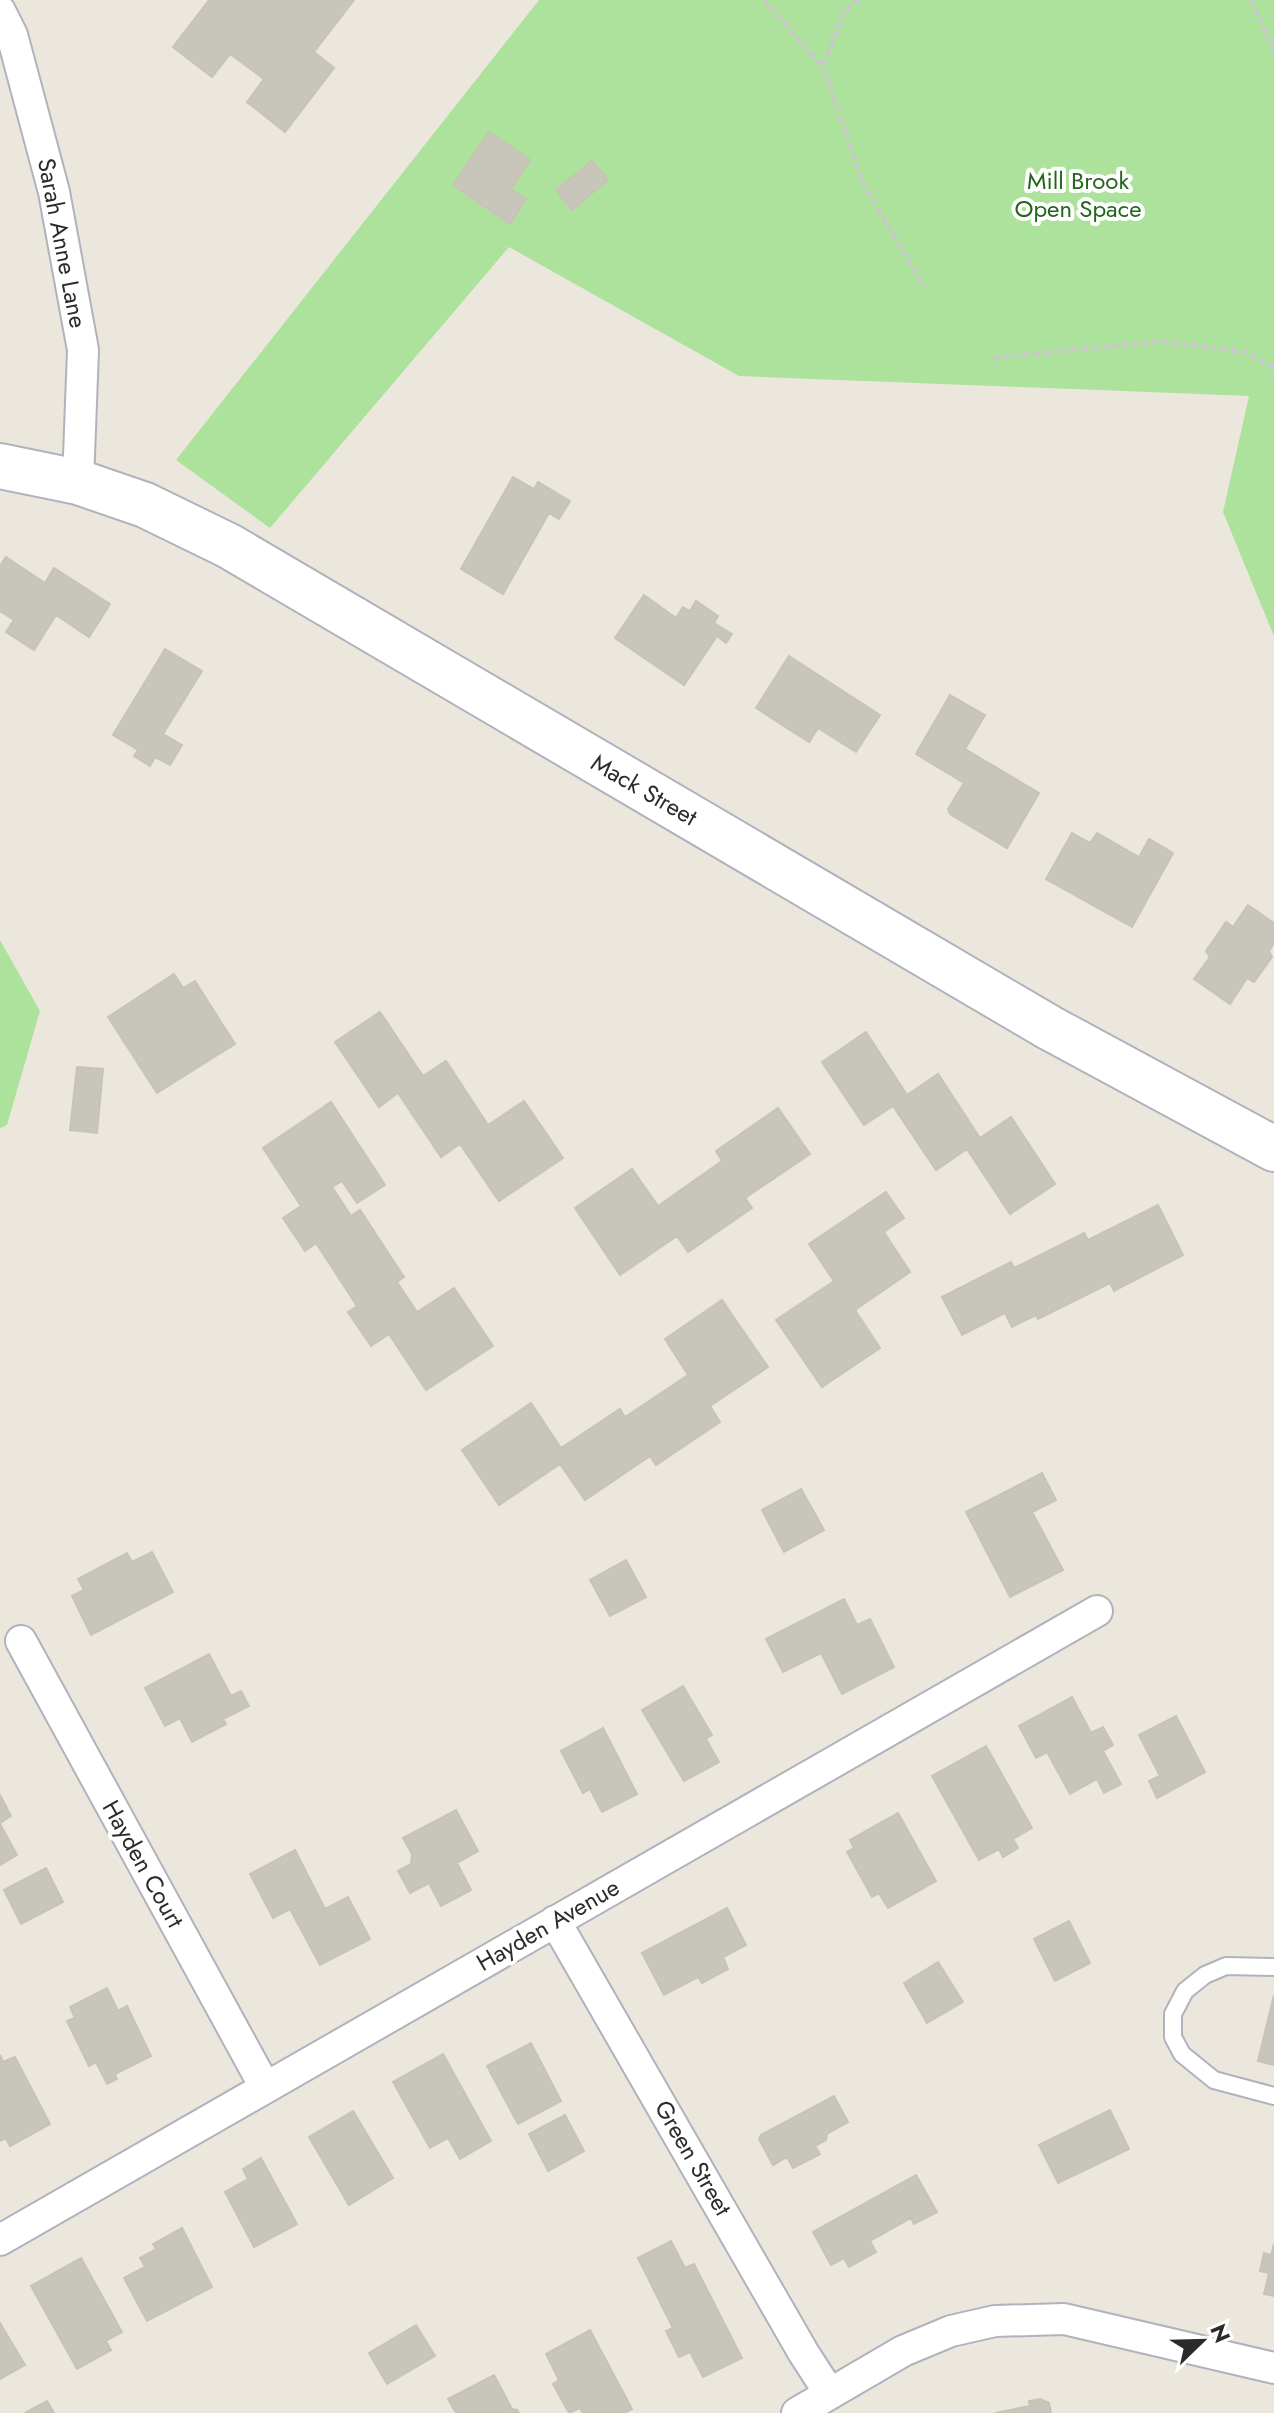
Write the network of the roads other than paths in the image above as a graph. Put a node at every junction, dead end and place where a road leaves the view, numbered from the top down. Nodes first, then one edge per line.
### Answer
1 (0, 11) edge
2 (0, 466) edge
3 (78, 482) junction
4 (1274, 1149) edge
5 (1097, 1611) dead end
6 (21, 1641) dead end
7 (555, 1921) junction
8 (1274, 1967) edge
9 (265, 2087) junction
10 (1274, 2096) edge
11 (0, 2240) edge
12 (1274, 2368) edge
13 (830, 2394) junction
14 (797, 2413) edge

1 - 3 street, Sarah Anne Lane
2 - 3 street, Mack Street
3 - 4 street, Mack Street
5 - 7 street, Hayden Avenue
6 - 9 street, Hayden Court
7 - 9 street, Hayden Avenue
7 - 13 street, Green Street
8 - 10 lane
9 - 11 street, Hayden Avenue
12 - 13 street
13 - 14 street

